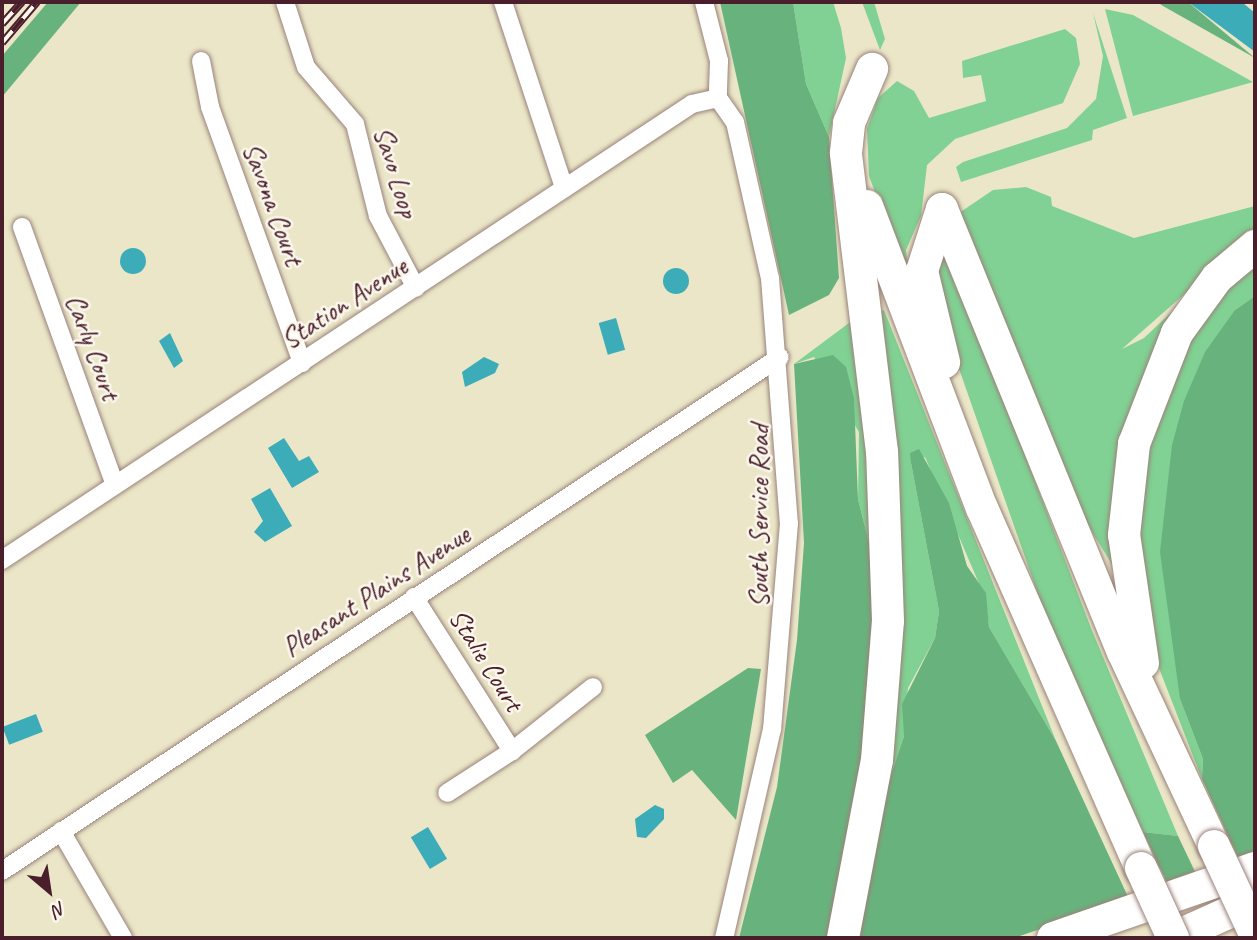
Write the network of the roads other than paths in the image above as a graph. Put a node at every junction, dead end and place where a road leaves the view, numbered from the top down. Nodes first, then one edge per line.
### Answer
1 (285, 2) edge
2 (503, 2) edge
3 (704, 2) edge
4 (201, 61) dead end
5 (718, 98) junction
6 (564, 188) junction
7 (22, 227) dead end
8 (1255, 246) edge
9 (416, 288) junction
10 (780, 357) junction
11 (302, 363) junction
12 (115, 485) junction
13 (2, 561) edge
14 (1020, 588) junction
15 (414, 597) junction
16 (593, 687) dead end
17 (512, 751) junction
18 (1177, 760) junction
19 (447, 793) dead end
20 (61, 831) junction
21 (1255, 868) edge
22 (2, 871) edge
23 (1255, 901) edge
24 (1255, 934) edge
25 (123, 938) edge
26 (724, 938) edge
27 (842, 938) edge
28 (1053, 938) edge
29 (1173, 938) edge

1 - 9 street, Savo Loop
2 - 6 street
3 - 5 street
4 - 11 street, Savona Court
5 - 6 street, Station Avenue
5 - 10 street, South Service Road
6 - 9 street, Station Avenue
7 - 12 street, Carly Court
8 - 18 highway
9 - 11 street, Station Avenue
10 - 15 street, Pleasant Plains Avenue
10 - 26 street, South Service Road
11 - 12 street, Station Avenue
12 - 13 street, Station Avenue
14 - 18 highway
14 - 27 highway
14 - 29 highway, bridge
15 - 17 street, Stalie Court
15 - 20 street, Pleasant Plains Avenue
16 - 17 street, Stalie Court
17 - 19 street, Stalie Court
18 - 24 highway, bridge
20 - 22 street, Pleasant Plains Avenue
20 - 25 street
21 - 28 highway
23 - 29 highway

